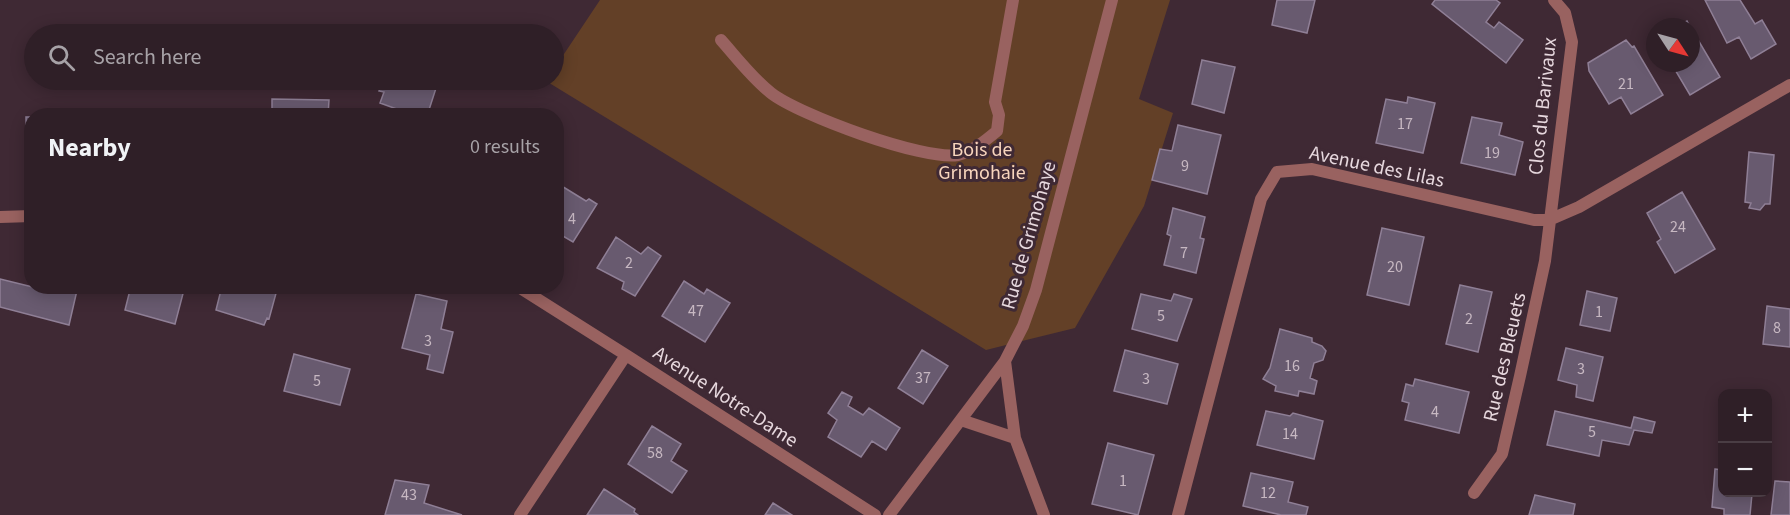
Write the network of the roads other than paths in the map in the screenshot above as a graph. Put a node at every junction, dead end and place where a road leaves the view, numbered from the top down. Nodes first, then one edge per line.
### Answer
1 (1012, 0) edge
2 (1112, 0) edge
3 (1554, 0) edge
4 (721, 40) dead end
5 (1790, 85) edge
6 (24, 216) edge
7 (0, 217) edge
8 (1549, 220) junction
9 (529, 294) edge
10 (626, 356) junction
11 (1005, 361) junction
12 (961, 420) junction
13 (1015, 438) junction
14 (1474, 493) dead end
15 (520, 515) edge
16 (875, 515) edge
17 (890, 515) edge
18 (1044, 515) edge
19 (1178, 515) edge

1 - 4 street
2 - 11 street, Rue de Grimohaye
3 - 8 street, Clos du Barivaux
5 - 8 street, Avenue des Lilas
6 - 7 street
8 - 14 street, Rue des Bleuets
8 - 19 street, Avenue des Lilas
9 - 10 street
10 - 15 street, Avenue Notre-Dame
10 - 16 street, Avenue Notre-Dame
11 - 12 street, Rue de Grimohaye
11 - 13 street
12 - 13 street
12 - 17 street, Rue de Grimohaye
13 - 18 street

